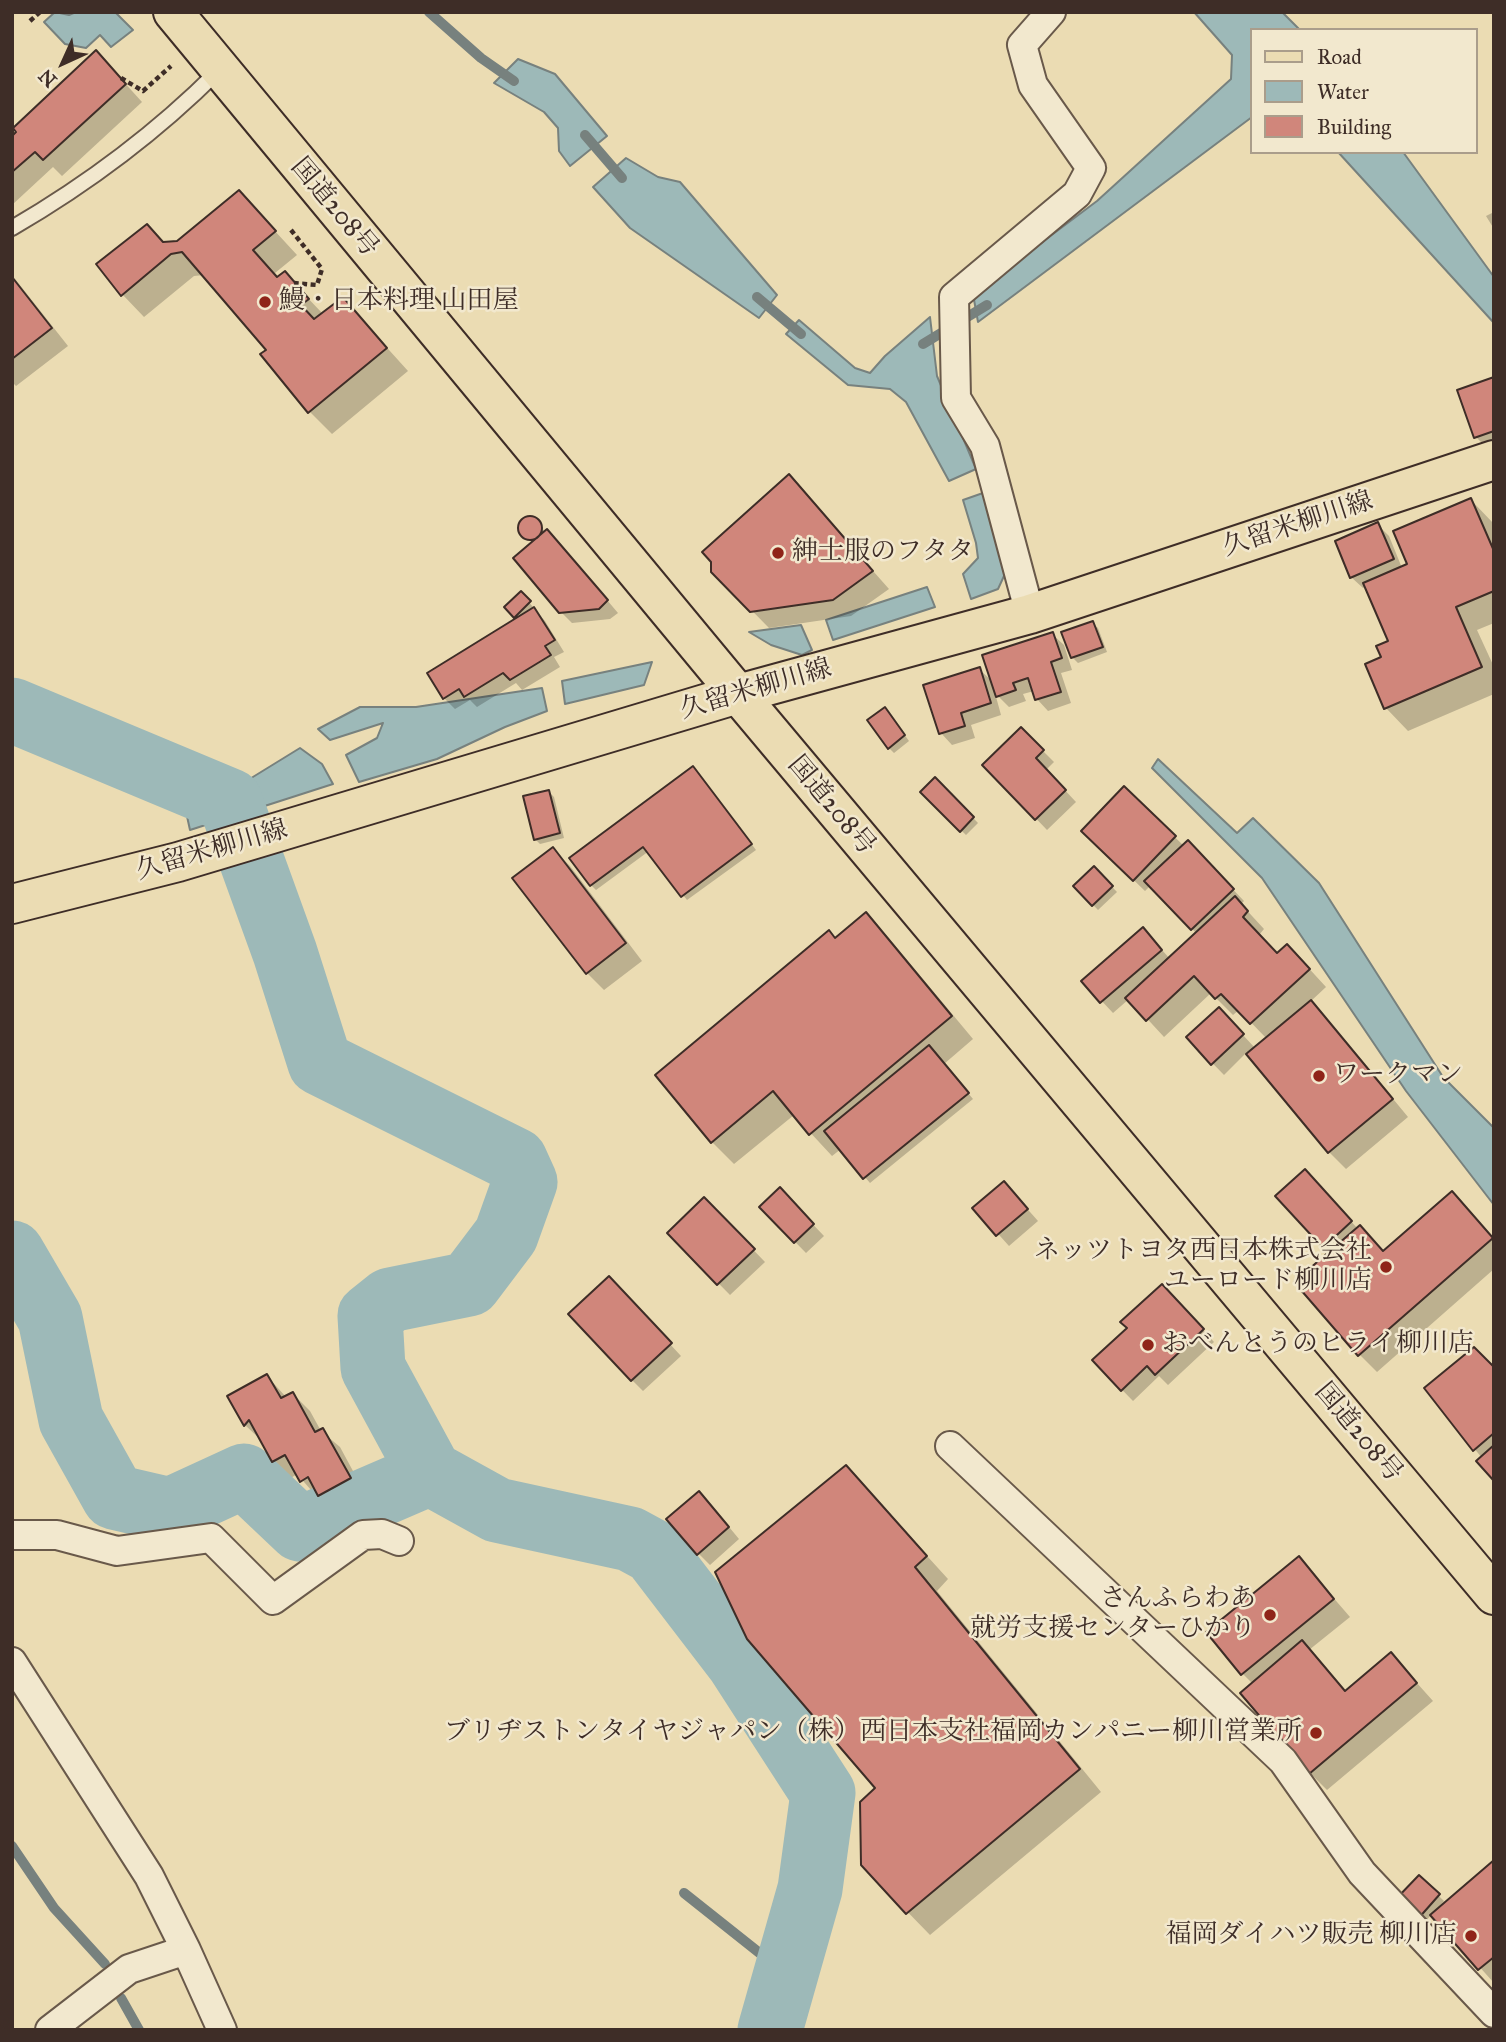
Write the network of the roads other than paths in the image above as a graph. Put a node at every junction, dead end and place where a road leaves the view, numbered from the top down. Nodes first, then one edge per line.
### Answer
1 (1051, 12) edge
2 (177, 17) edge
3 (219, 70) junction
4 (12, 229) edge
5 (1494, 460) edge
6 (1030, 614) junction
7 (738, 694) junction
8 (12, 904) edge
9 (950, 1446) dead end
10 (12, 1535) edge
11 (400, 1541) dead end
12 (1494, 1595) edge
13 (12, 1662) edge
14 (186, 1950) junction
15 (1494, 2013) edge
16 (50, 2030) edge
17 (222, 2030) edge

1 - 6 street
2 - 3 main road, 国道208号
3 - 4 lane
3 - 7 main road, 国道208号
5 - 6 main road, 久留米柳川線
6 - 7 main road, 久留米柳川線
7 - 8 main road, 久留米柳川線
7 - 12 main road, 国道208号
9 - 15 street
10 - 11 street
13 - 14 street
14 - 16 street
14 - 17 street

